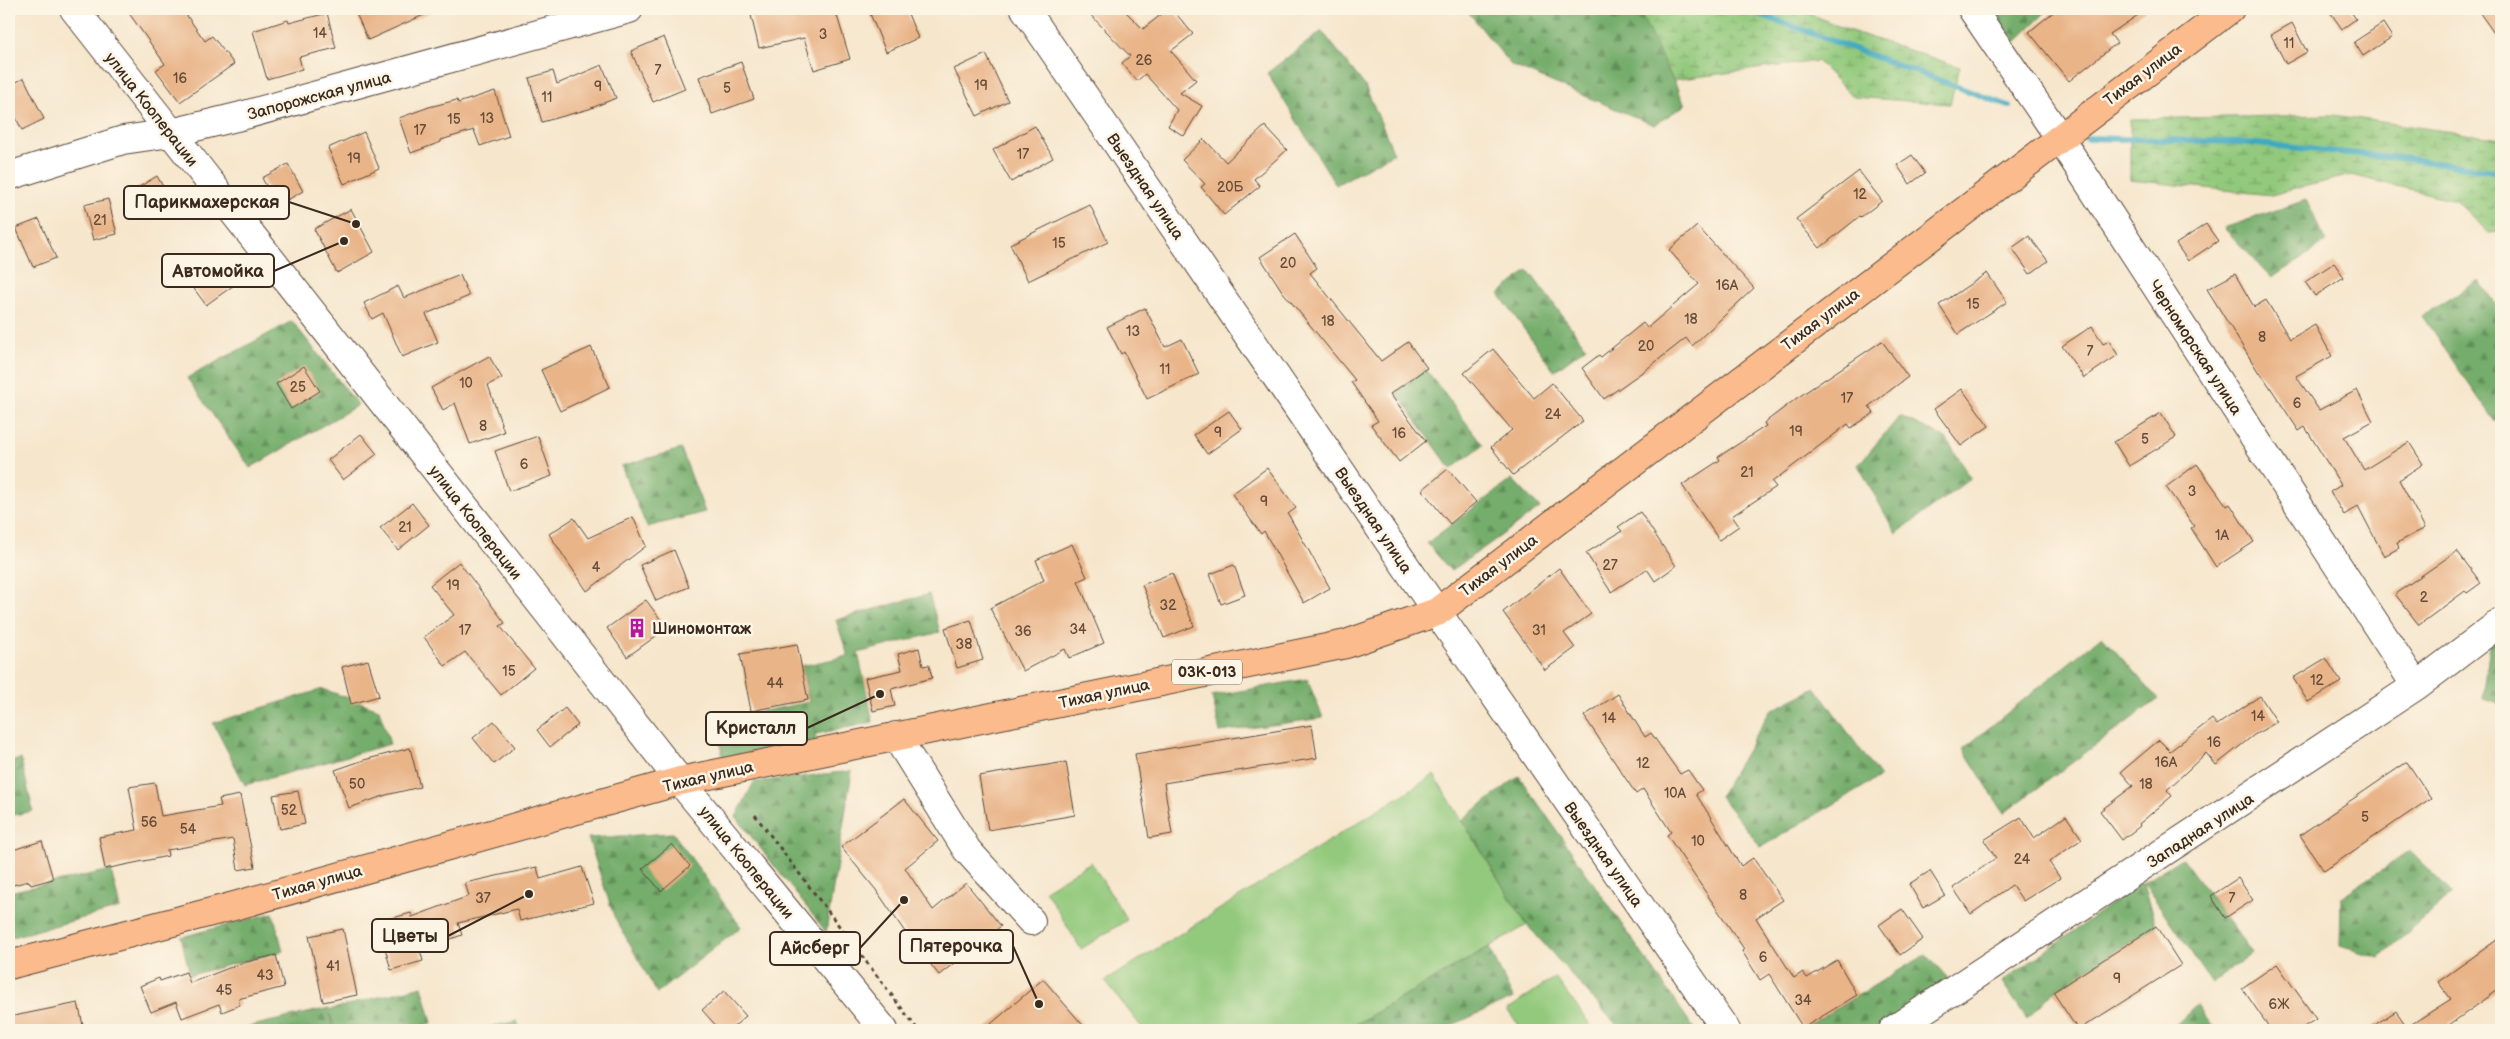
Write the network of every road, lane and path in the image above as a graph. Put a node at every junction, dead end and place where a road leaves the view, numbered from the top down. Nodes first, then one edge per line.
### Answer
1 (74, 9) edge
2 (629, 9) edge
3 (1025, 9) edge
4 (1972, 9) edge
5 (2230, 9) edge
6 (171, 133) junction
7 (2059, 137) junction
8 (9, 176) edge
9 (1437, 612) junction
10 (2501, 622) edge
11 (2416, 686) junction
12 (896, 736) junction
13 (680, 781) junction
14 (755, 815) dead end
15 (1031, 922) dead end
16 (9, 965) edge
17 (884, 1030) edge
18 (918, 1030) edge
19 (1726, 1030) edge
20 (1893, 1030) edge

1 - 6 street, улица Кооперации
2 - 6 street, Запорожская улица
3 - 9 street, Выездная улица
4 - 7 street, Черноморская улица
5 - 7 main road, Тихая улица / 03К-013
6 - 8 street, Запорожская улица
6 - 13 street, улица Кооперации
7 - 9 main road, Тихая улица / 03К-013
7 - 11 street, Черноморская улица
9 - 12 main road, Тихая улица / 03К-013
9 - 19 street, Выездная улица
10 - 11 street, Западная улица
11 - 20 street, Западная улица
12 - 13 main road, Тихая улица / 03К-013
12 - 15 street
13 - 16 main road, Тихая улица / 03К-013
13 - 17 street, улица Кооперации
14 - 18 path

